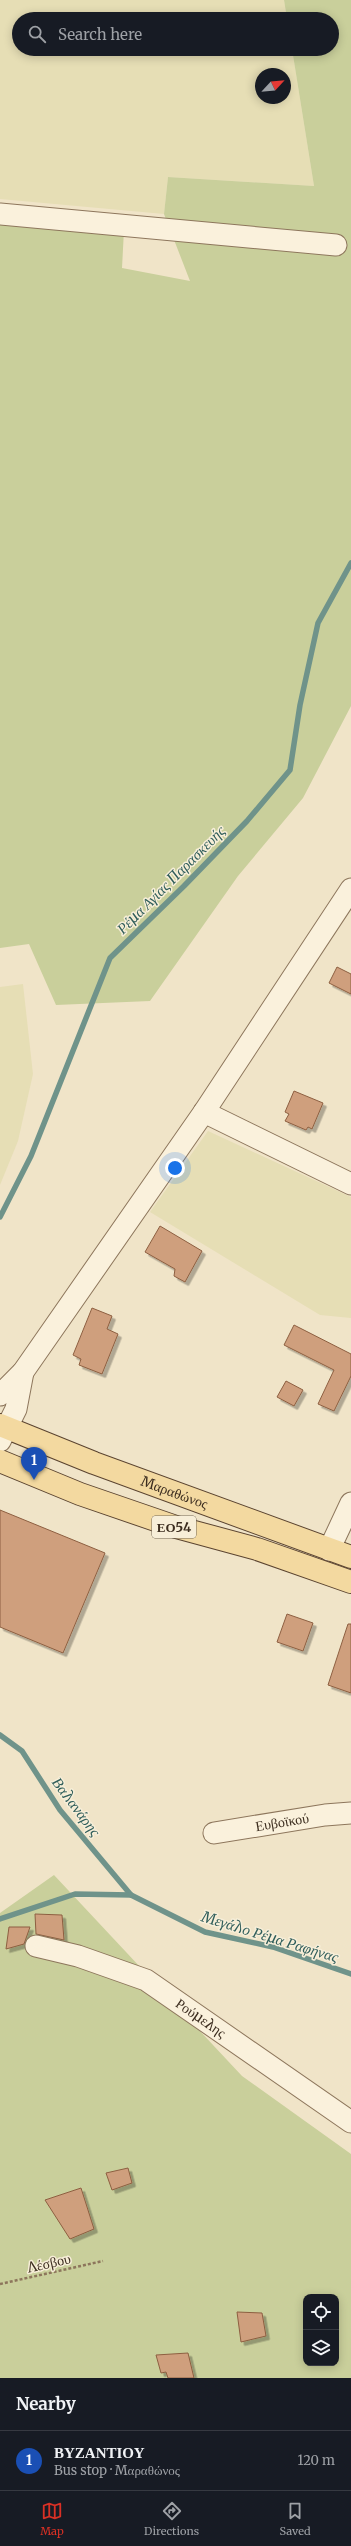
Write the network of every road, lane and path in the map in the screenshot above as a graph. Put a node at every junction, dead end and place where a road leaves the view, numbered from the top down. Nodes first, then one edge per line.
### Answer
1 (0, 214) edge
2 (336, 245) dead end
3 (351, 889) edge
4 (204, 1112) junction
5 (351, 1184) edge
6 (23, 1372) junction
7 (0, 1395) edge
8 (2, 1431) edge
9 (0, 1461) edge
10 (351, 1503) edge
11 (329, 1550) junction
12 (351, 1557) edge
13 (351, 1582) edge
14 (351, 1813) edge
15 (214, 1833) dead end
16 (36, 1946) dead end
17 (351, 2122) edge
18 (103, 2261) dead end
19 (0, 2284) edge

1 - 2 street
3 - 4 street
4 - 5 street
4 - 6 street
6 - 7 street
6 - 8 street
8 - 11 main road, Μαραθώνος / ΕΟ54
9 - 13 main road, ΕΟ54
10 - 11 street
11 - 12 main road, Μαραθώνος / ΕΟ54
14 - 15 street, Ευβοϊκού
16 - 17 street, Ρούμελης
18 - 19 path, Λέσβου

